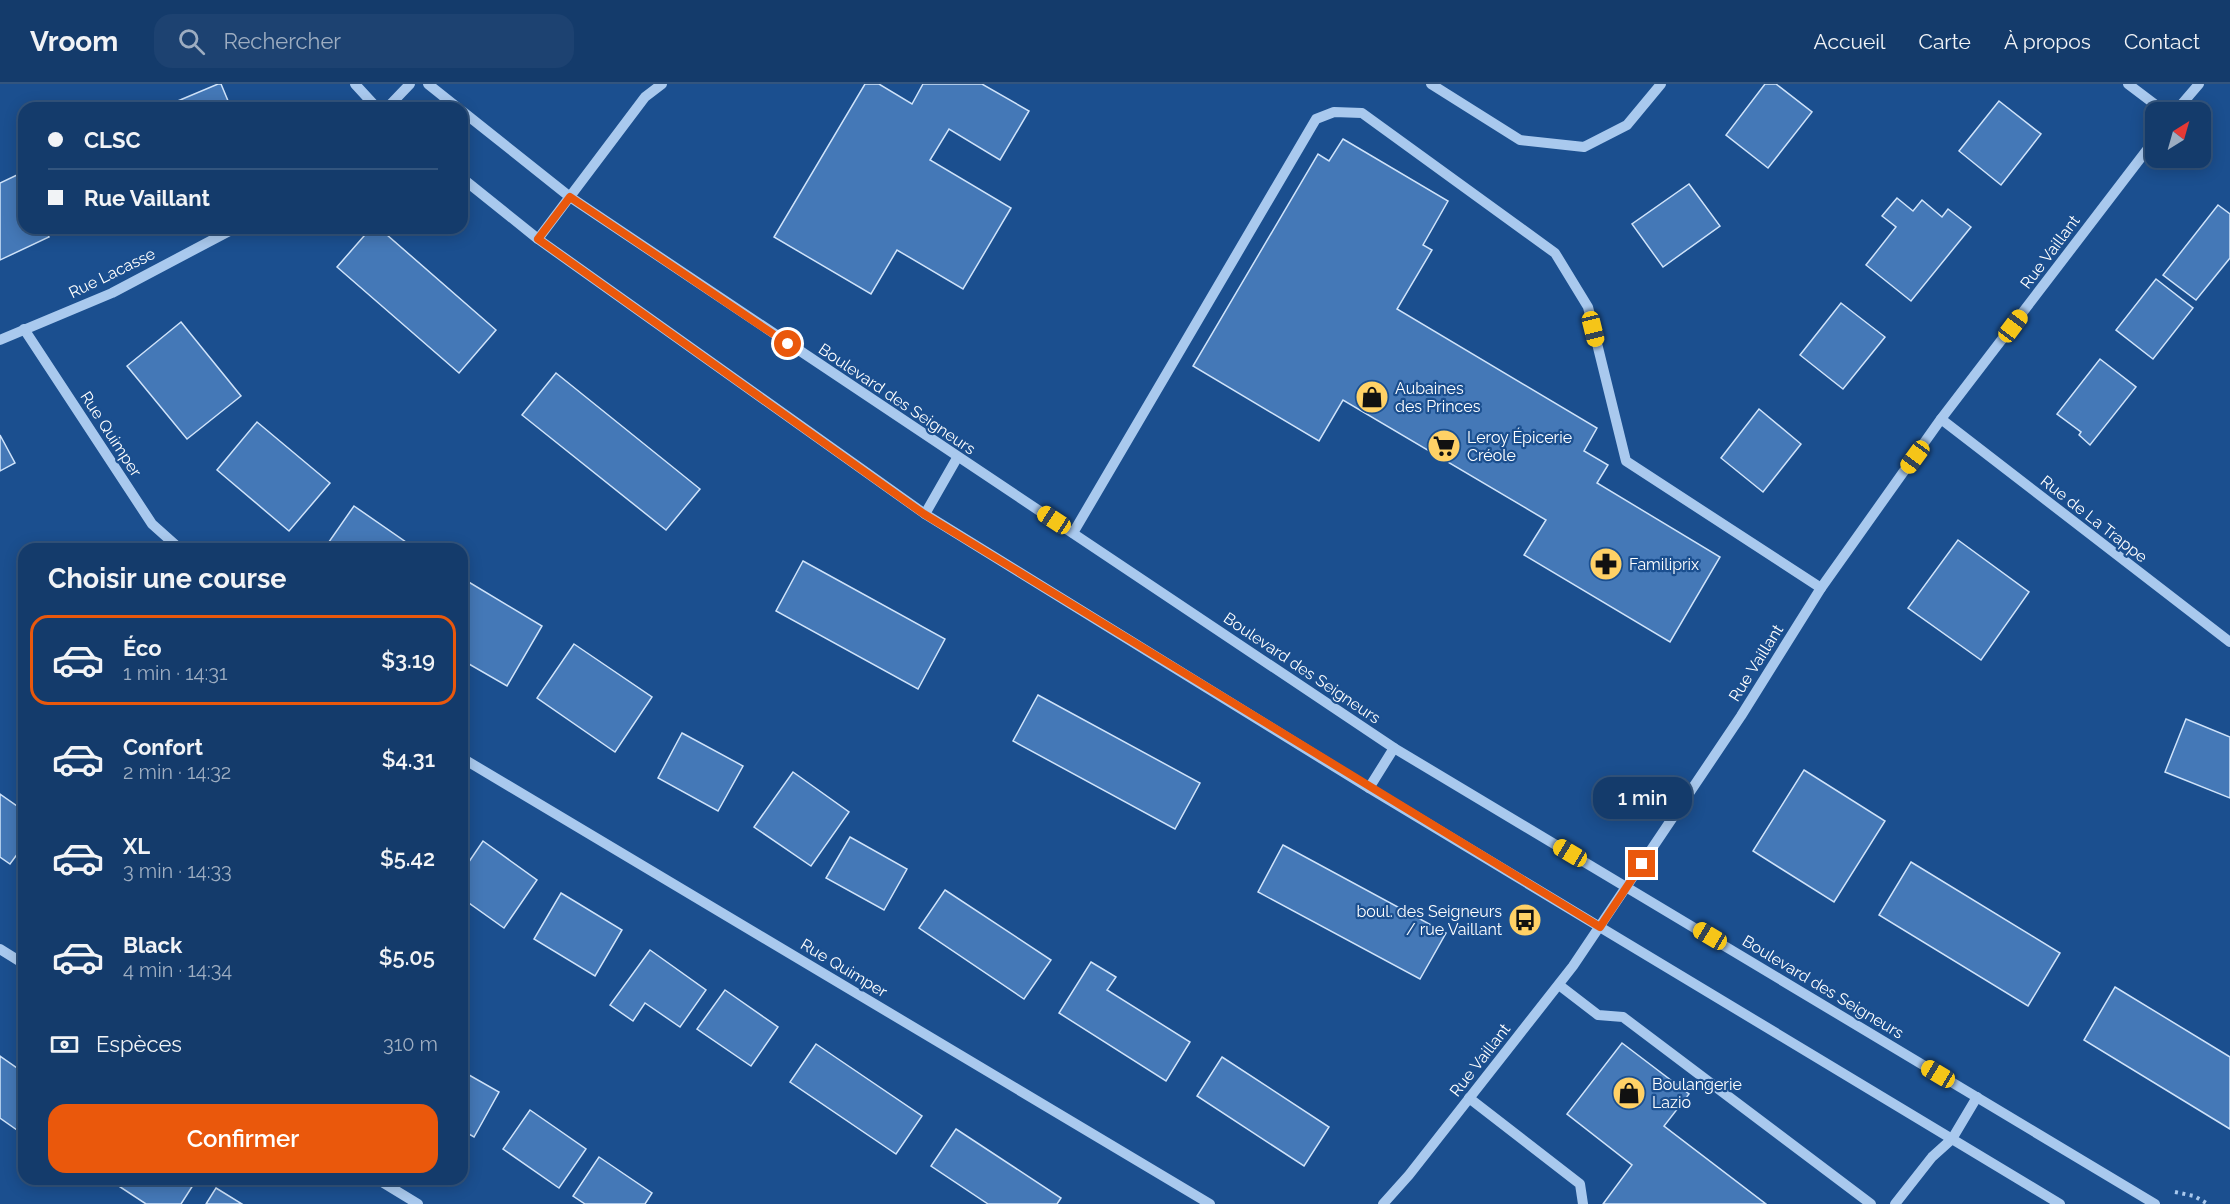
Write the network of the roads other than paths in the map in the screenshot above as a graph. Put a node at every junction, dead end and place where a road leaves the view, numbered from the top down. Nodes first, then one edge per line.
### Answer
1 (355, 84) edge
2 (410, 84) edge
3 (428, 84) edge
4 (662, 84) edge
5 (1431, 84) edge
6 (1661, 84) edge
7 (2128, 84) edge
8 (2199, 84) edge
9 (372, 102) edge
10 (393, 102) edge
11 (450, 102) edge
12 (2152, 102) edge
13 (2184, 102) edge
14 (468, 116) edge
15 (2145, 152) edge
16 (468, 183) edge
17 (570, 197) junction
18 (224, 234) edge
19 (538, 239) junction
20 (24, 329) junction
21 (0, 340) edge
22 (1941, 419) junction
23 (957, 458) junction
24 (924, 514) junction
25 (1073, 532) junction
26 (173, 543) edge
27 (1821, 588) junction
28 (2230, 642) edge
29 (1394, 748) junction
30 (468, 762) edge
31 (1370, 788) junction
32 (1627, 887) junction
33 (1600, 927) junction
34 (0, 949) edge
35 (18, 960) edge
36 (1559, 985) junction
37 (1977, 1097) junction
38 (1469, 1098) junction
39 (1952, 1139) junction
40 (387, 1185) edge
41 (417, 1204) edge
42 (1210, 1204) edge
43 (1383, 1204) edge
44 (1583, 1204) edge
45 (1871, 1204) edge
46 (1895, 1204) edge
47 (2060, 1204) edge
48 (2155, 1204) edge

1 - 9 street
2 - 10 street
3 - 11 street
4 - 17 street
5 - 6 street
7 - 12 street
8 - 13 street
14 - 17 street, Boulevard des Seigneurs
15 - 22 street, Rue Vaillant
16 - 19 street
17 - 19 street
17 - 23 street, Boulevard des Seigneurs
18 - 20 street, Rue Lacasse
19 - 24 street
20 - 21 street, Rue Lacasse
20 - 26 street, Rue Quimper
22 - 27 street, Rue Vaillant
22 - 28 street, Rue de La Trappe
23 - 24 street
23 - 25 street, Boulevard des Seigneurs
24 - 31 street
25 - 27 street
25 - 29 street, Boulevard des Seigneurs
27 - 32 street, Rue Vaillant
29 - 31 street
29 - 32 street, Boulevard des Seigneurs
30 - 42 street, Rue Quimper
31 - 33 street
32 - 33 street, Rue Vaillant
32 - 37 street, Boulevard des Seigneurs
33 - 36 street, Rue Vaillant
33 - 39 street
34 - 35 street
36 - 38 street, Rue Vaillant
36 - 45 street
37 - 39 street
37 - 48 street, Boulevard des Seigneurs
38 - 43 street, Rue Vaillant
38 - 44 street
39 - 46 street
39 - 47 street
40 - 41 street

